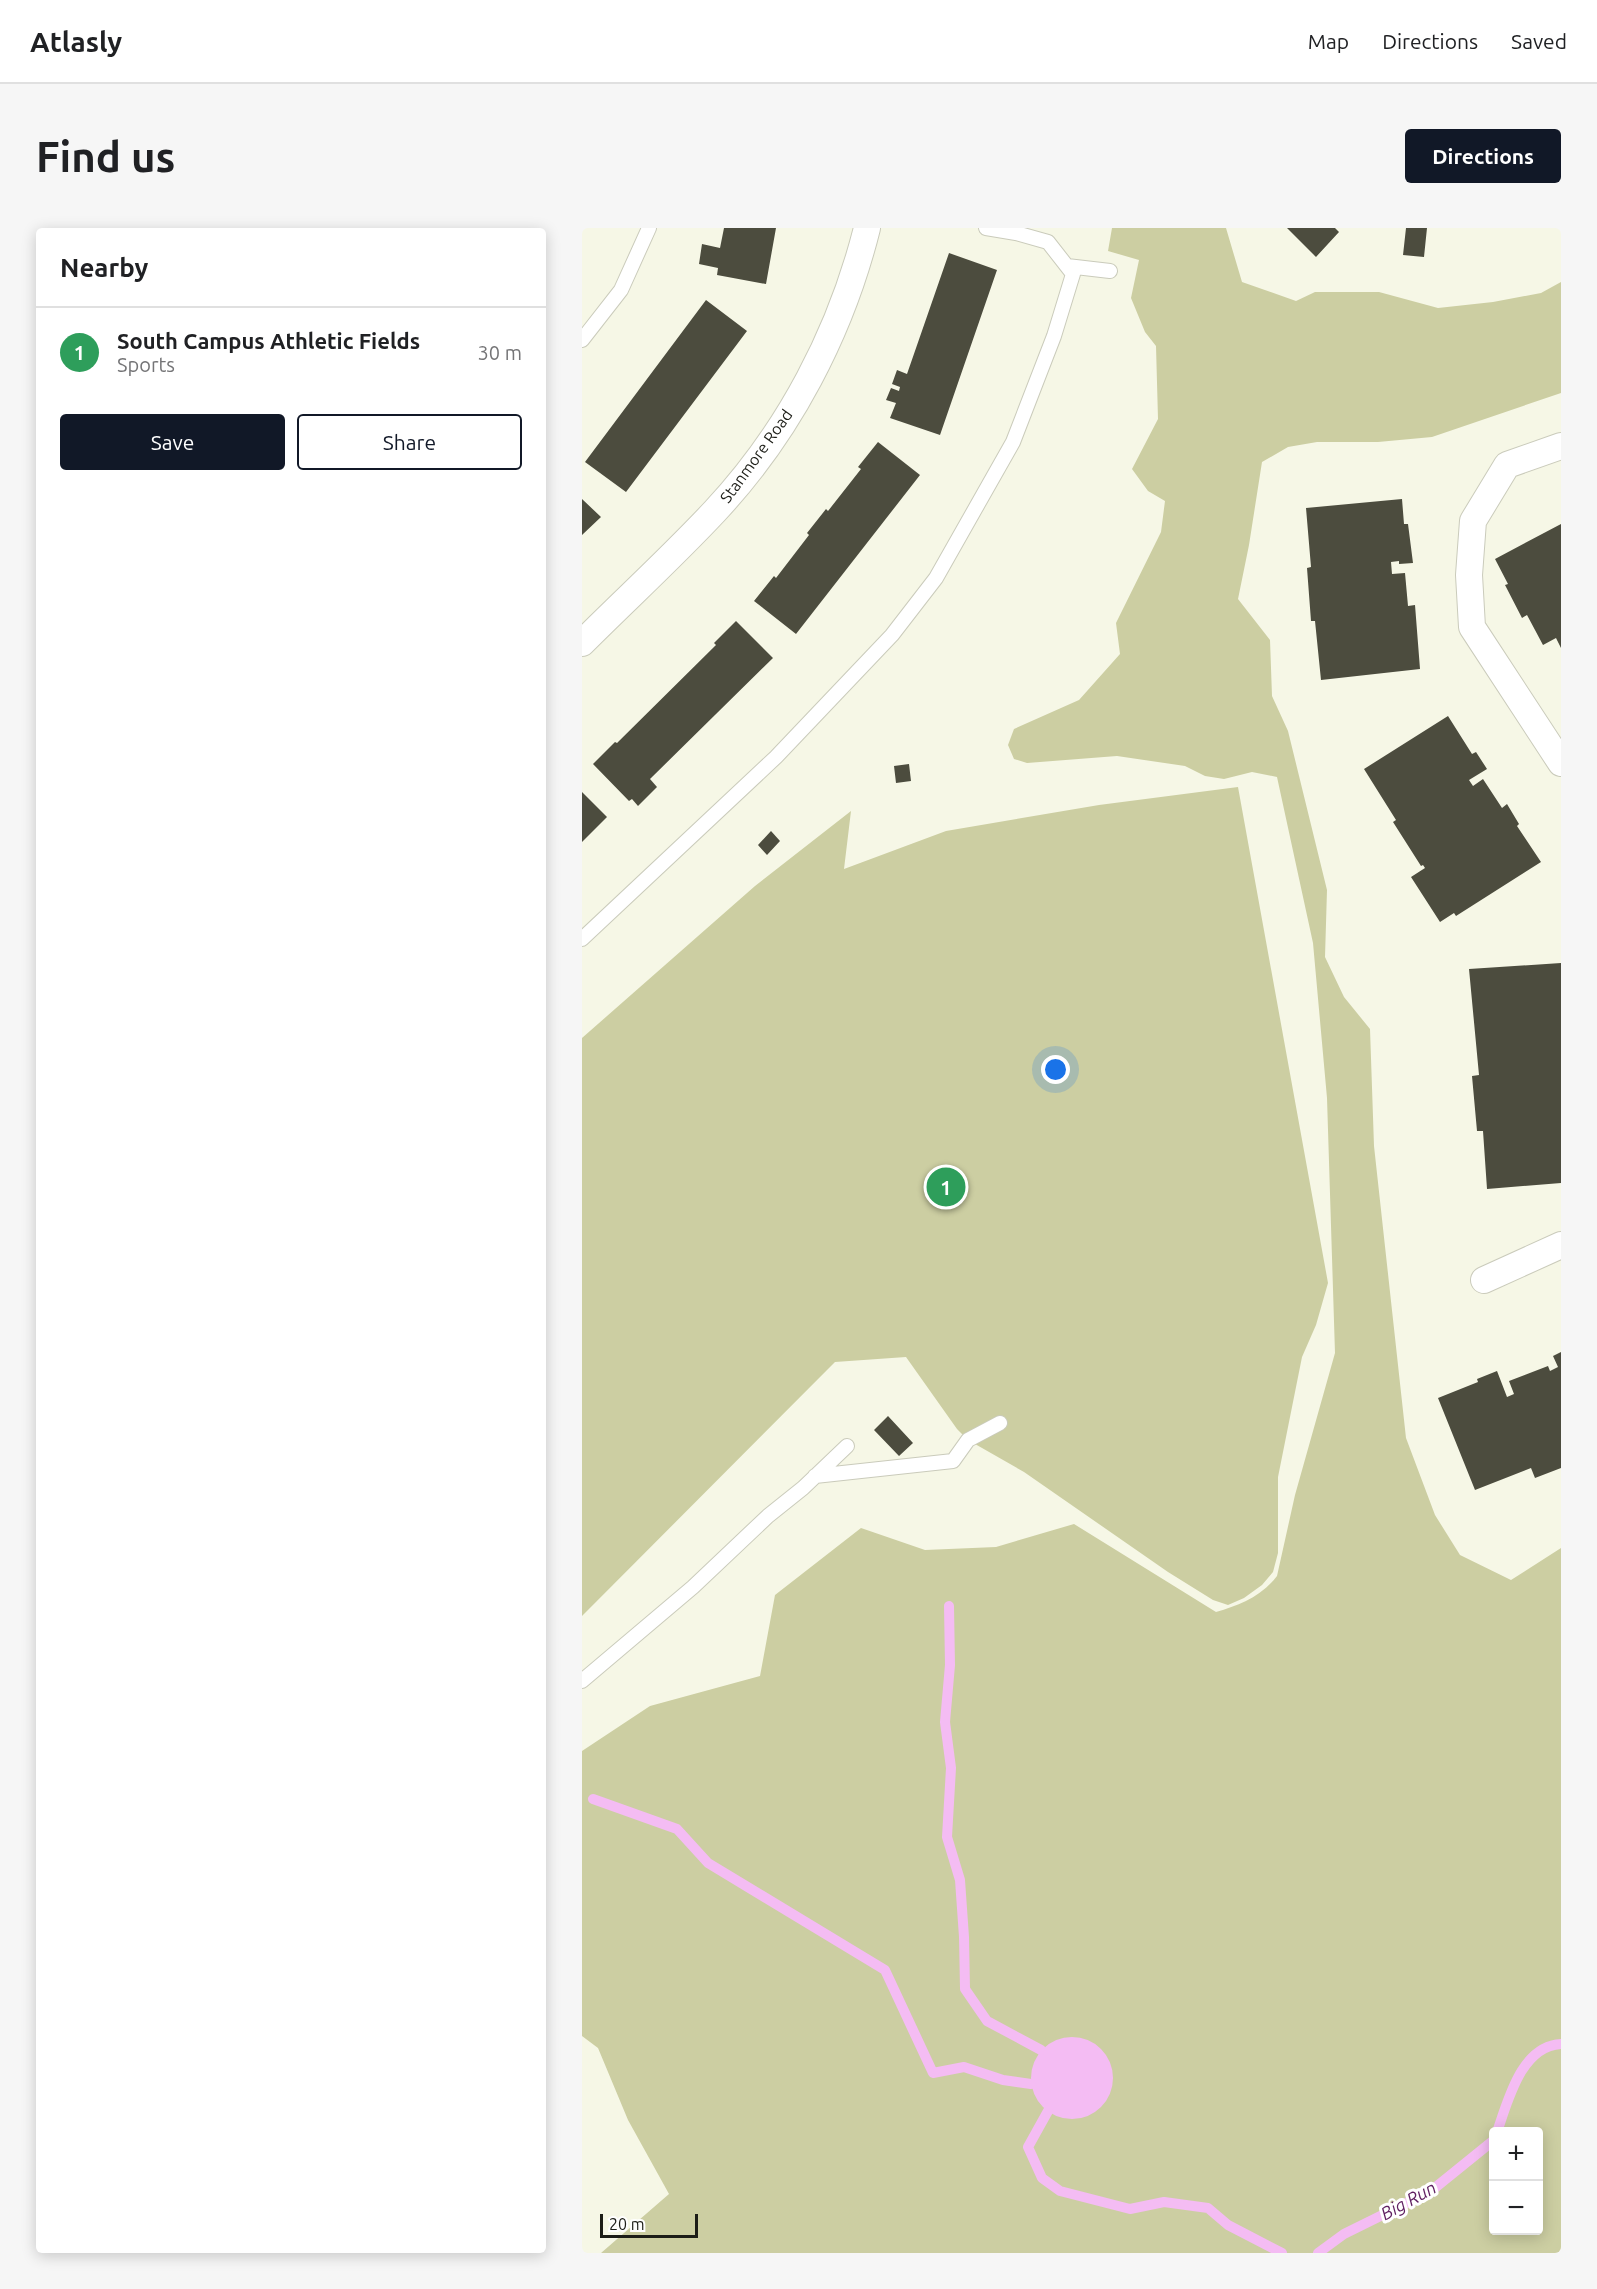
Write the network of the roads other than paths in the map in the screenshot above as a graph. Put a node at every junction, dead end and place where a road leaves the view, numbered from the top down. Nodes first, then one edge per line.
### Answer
1 (649, 228) edge
2 (867, 228) edge
3 (986, 228) edge
4 (1066, 266) junction
5 (1110, 271) dead end
6 (582, 340) edge
7 (1561, 446) edge
8 (582, 643) edge
9 (1561, 764) edge
10 (582, 939) edge
11 (1561, 1245) edge
12 (1484, 1280) dead end
13 (1000, 1423) dead end
14 (847, 1446) dead end
15 (815, 1476) junction
16 (582, 1681) edge

1 - 6 lane
2 - 8 street, Stanmore Road
3 - 4 lane
4 - 5 lane
4 - 10 lane
7 - 9 street
11 - 12 street
13 - 15 lane
14 - 15 lane
15 - 16 lane

